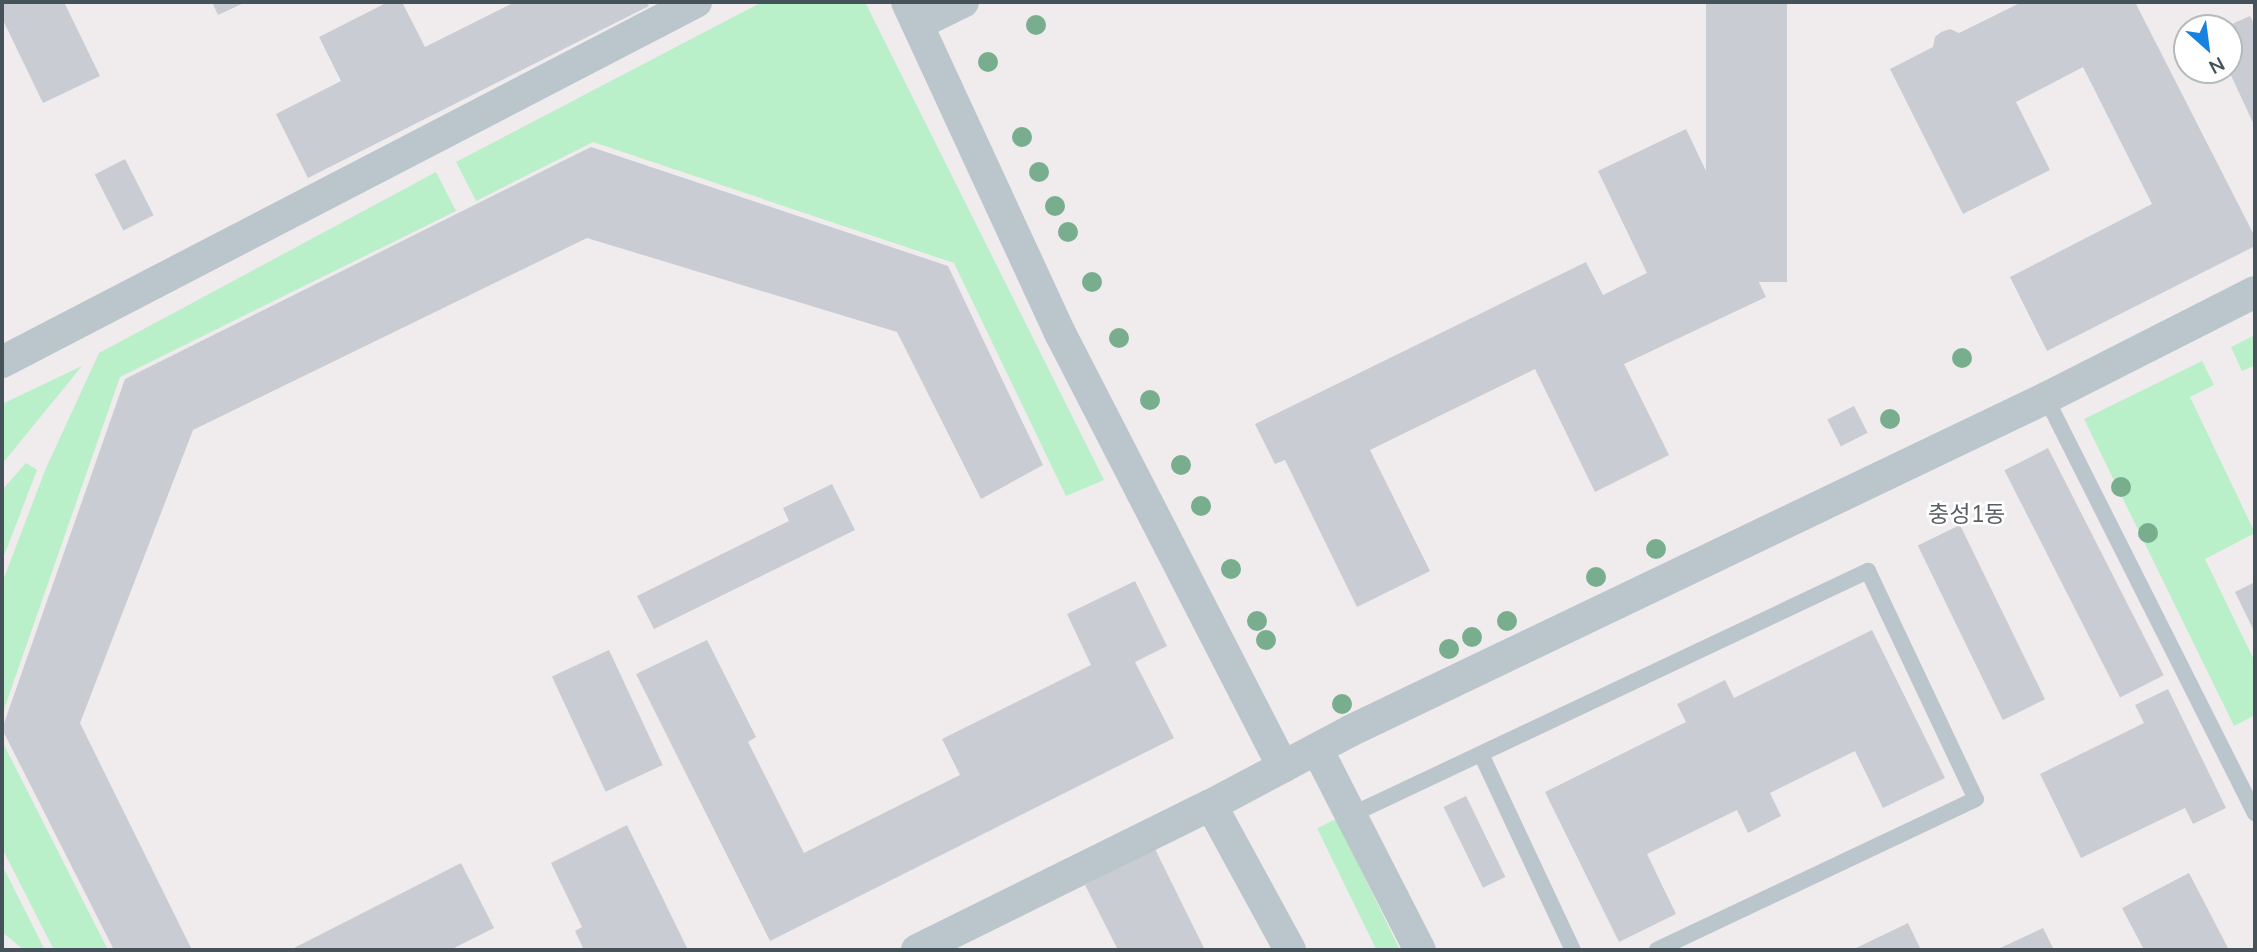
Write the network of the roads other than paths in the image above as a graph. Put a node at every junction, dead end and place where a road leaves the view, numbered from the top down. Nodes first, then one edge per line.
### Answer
1 (696, 2) edge
2 (963, 2) edge
3 (912, 13) edge
4 (2255, 292) edge
5 (2, 362) edge
6 (2046, 398) junction
7 (1317, 749) junction
8 (1480, 754) junction
9 (1283, 767) junction
10 (1211, 804) junction
11 (2255, 813) edge
12 (1351, 815) junction
13 (917, 950) edge
14 (1290, 950) edge
15 (1420, 950) edge
16 (1573, 950) edge
17 (1657, 950) edge

1 - 5 street
2 - 3 street
3 - 9 street
4 - 6 street
6 - 7 street
6 - 11 lane
7 - 9 street
7 - 12 street
8 - 12 lane
8 - 16 lane
8 - 17 lane
9 - 10 street
10 - 13 street
10 - 14 street
12 - 15 street

